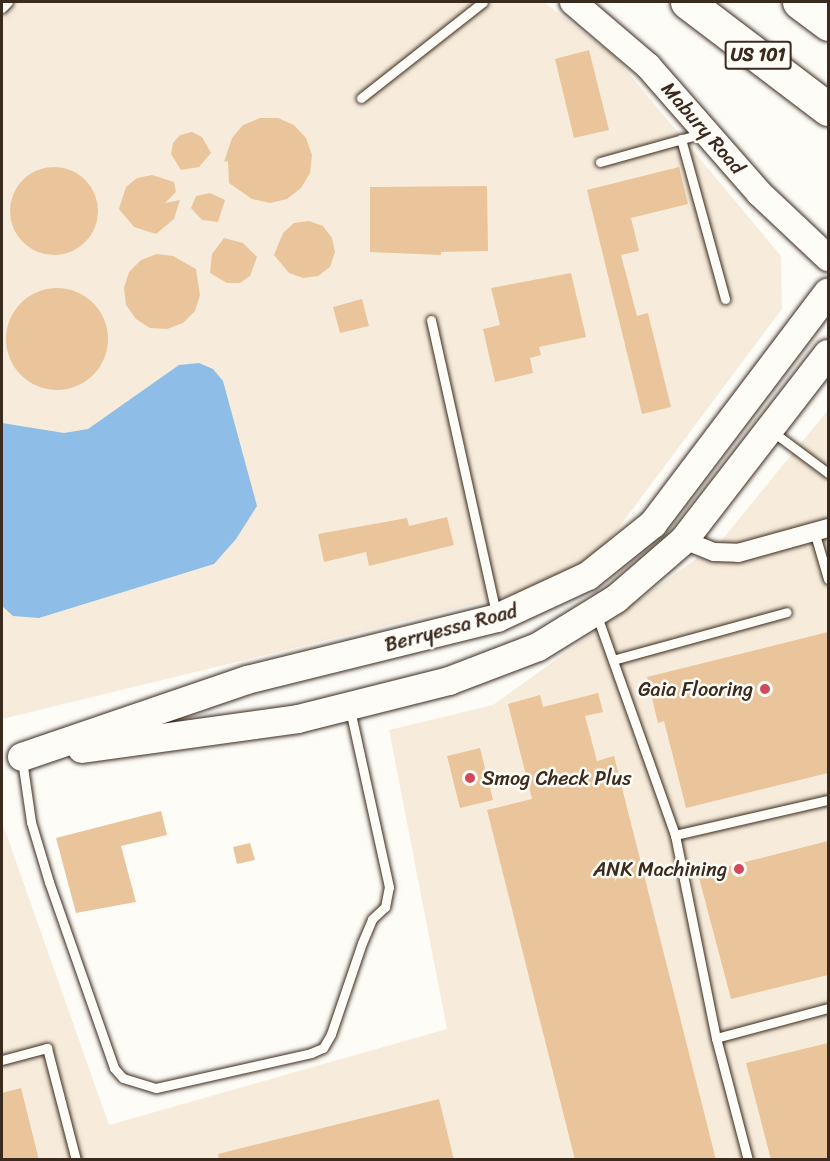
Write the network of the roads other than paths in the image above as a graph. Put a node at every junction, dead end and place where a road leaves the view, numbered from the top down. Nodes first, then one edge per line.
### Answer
1 (8, 2) edge
2 (483, 2) edge
3 (573, 2) edge
4 (687, 2) edge
5 (799, 2) edge
6 (2, 8) edge
7 (828, 24) edge
8 (361, 98) dead end
9 (828, 109) edge
10 (706, 132) junction
11 (681, 139) junction
12 (600, 162) dead end
13 (828, 258) edge
14 (828, 293) edge
15 (725, 299) dead end
16 (431, 320) dead end
17 (828, 355) edge
18 (771, 430) junction
19 (828, 473) edge
20 (821, 529) edge
21 (684, 540) junction
22 (828, 579) edge
23 (787, 612) dead end
24 (596, 614) junction
25 (497, 618) junction
26 (613, 660) junction
27 (349, 706) junction
28 (12, 759) edge
29 (828, 800) edge
30 (675, 835) junction
31 (828, 1008) edge
32 (716, 1038) junction
33 (2, 1060) edge
34 (76, 1160) edge
35 (748, 1160) edge

1 - 6 lane
2 - 8 lane
3 - 10 street, Mabury Road
4 - 9 highway, US 101
5 - 7 highway
10 - 11 lane
10 - 13 street, Mabury Road
11 - 12 lane
11 - 15 lane
14 - 25 main road, Berryessa Road
16 - 25 lane
17 - 18 main road
18 - 19 lane
18 - 21 main road
20 - 21 street
20 - 22 lane
21 - 24 main road
23 - 26 lane
24 - 26 lane
24 - 27 main road
25 - 28 main road, Berryessa Road
26 - 30 lane
27 - 28 main road
27 - 28 lane
29 - 30 lane
30 - 32 lane
31 - 32 lane
32 - 35 lane
33 - 34 lane

